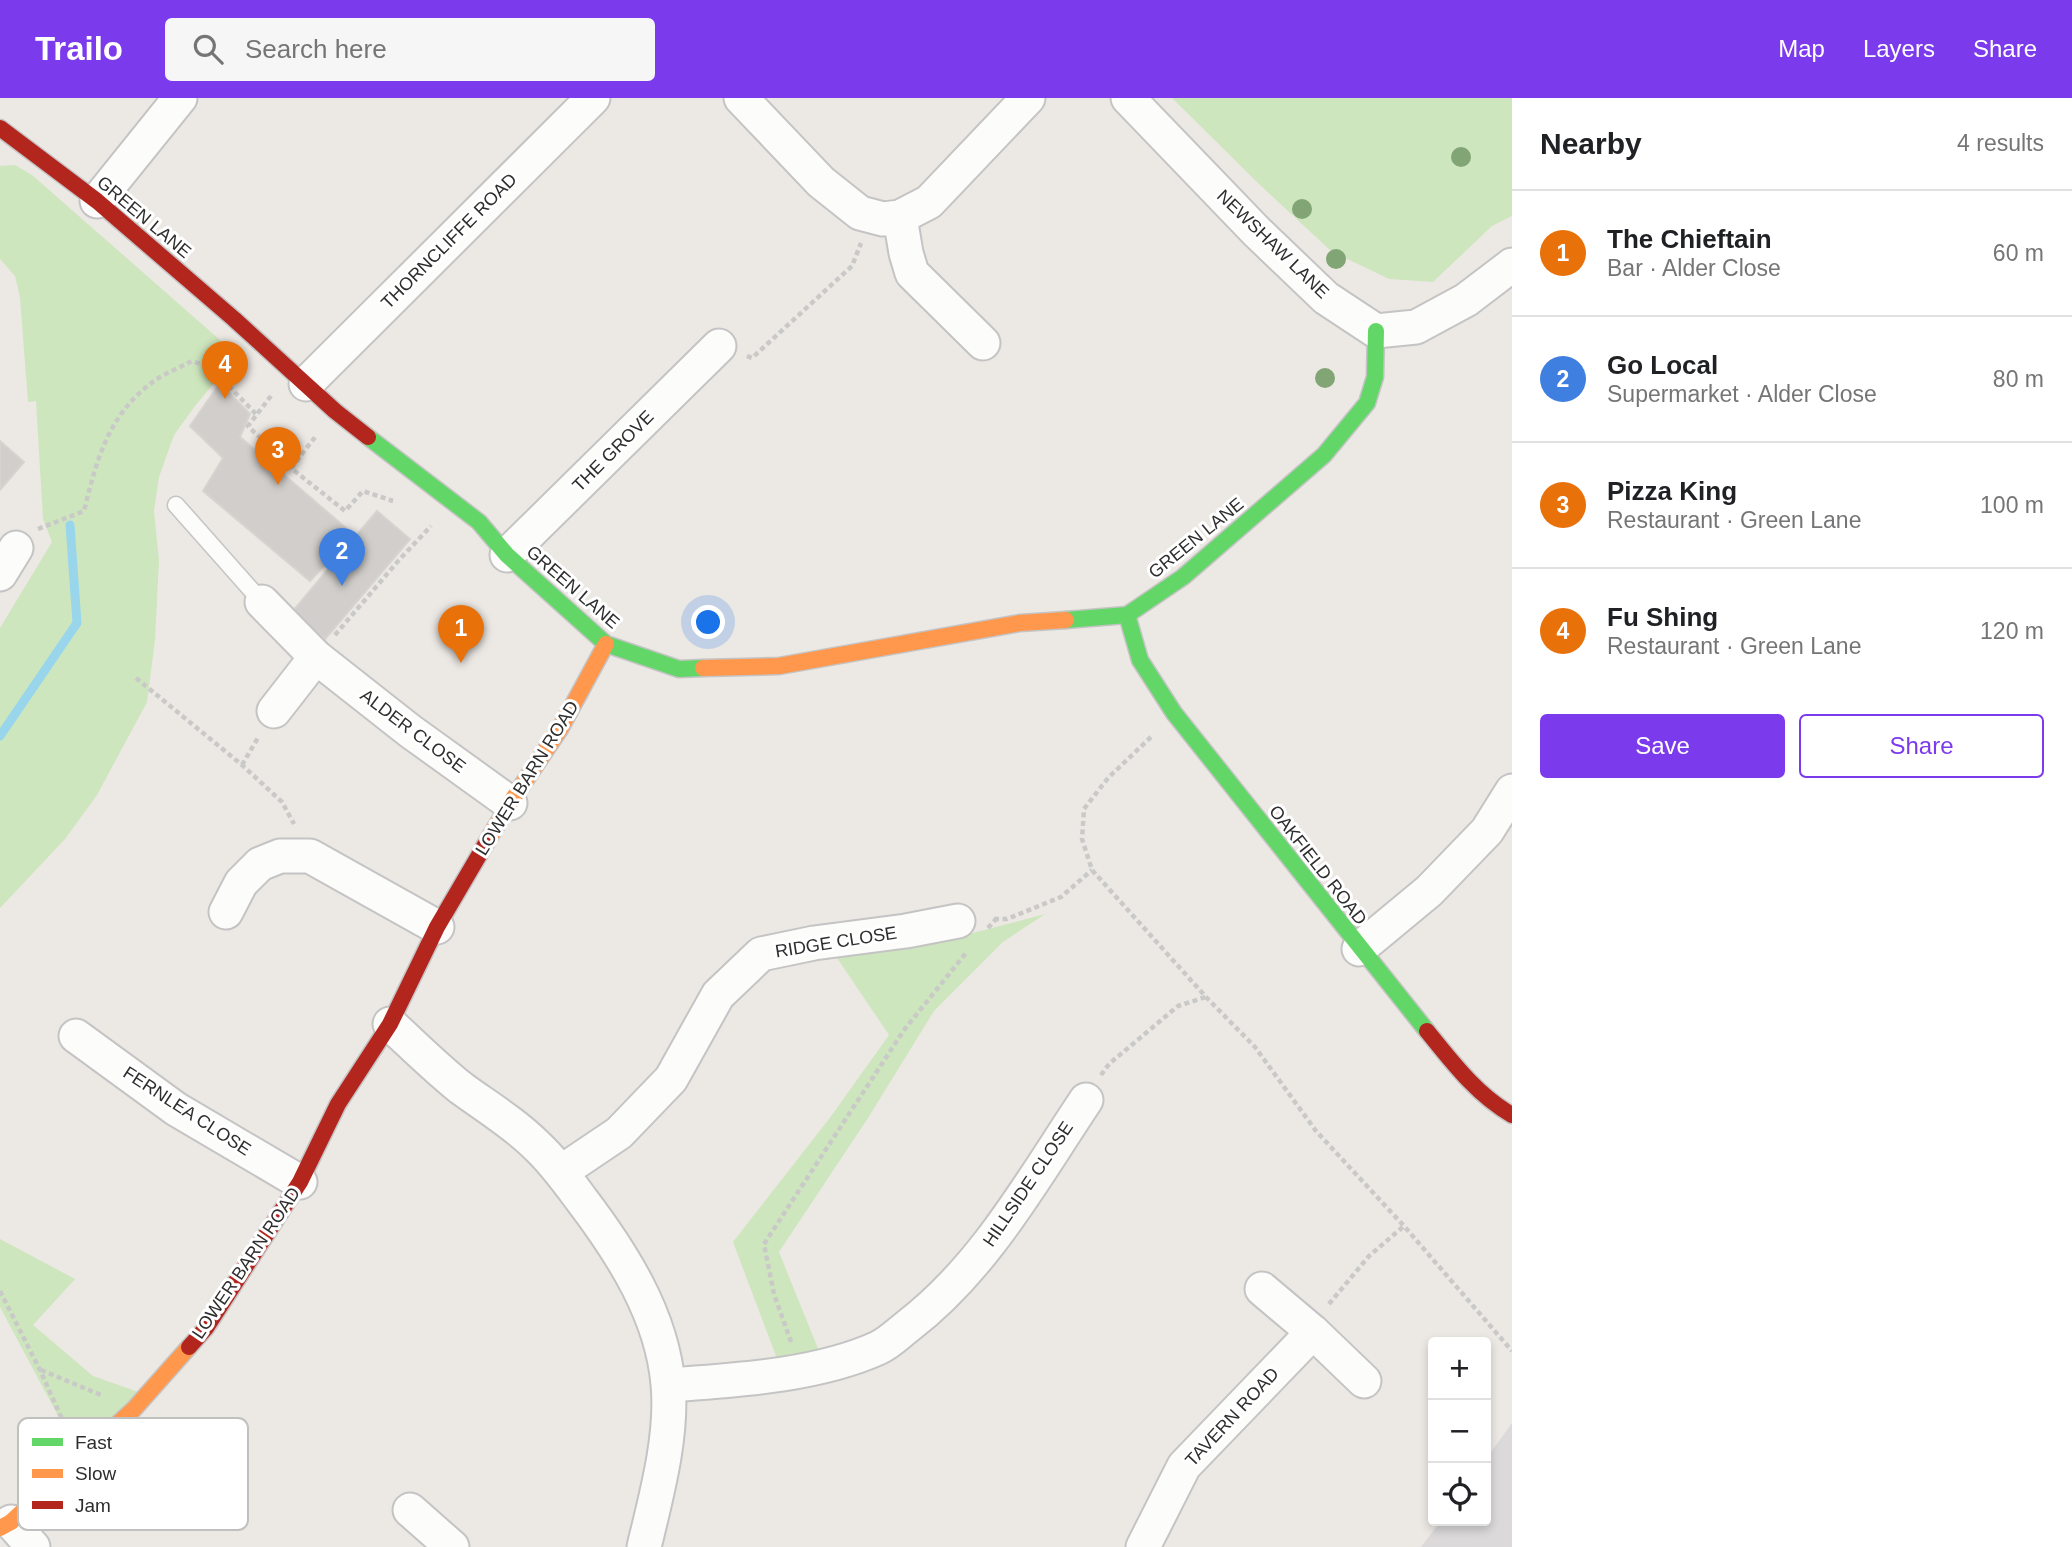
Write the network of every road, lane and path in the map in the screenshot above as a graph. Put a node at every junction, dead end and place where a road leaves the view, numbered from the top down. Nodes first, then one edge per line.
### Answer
1 (180, 98) edge
2 (593, 98) edge
3 (741, 98) edge
4 (1028, 98) edge
5 (1128, 98) edge
6 (0, 128) edge
7 (97, 201) junction
8 (886, 216) junction
9 (1512, 265) edge
10 (1376, 331) junction
11 (983, 343) dead end
12 (719, 346) joint
13 (306, 384) junction
14 (272, 395) dead end
15 (256, 414) junction
16 (455, 503) junction
17 (402, 504) dead end
18 (176, 505) dead end
19 (507, 555) junction
20 (8, 561) edge
21 (262, 602) joint
22 (1127, 615) junction
23 (607, 644) junction
24 (316, 657) junction
25 (136, 678) dead end
26 (274, 711) dead end
27 (1174, 713) junction
28 (1512, 792) edge
29 (510, 803) junction
30 (310, 856) junction
31 (1093, 870) junction
32 (226, 912) dead end
33 (996, 919) junction
34 (436, 927) junction
35 (972, 932) junction
36 (1359, 949) junction
37 (1206, 997) junction
38 (390, 1024) junction
39 (76, 1036) dead end
40 (1086, 1100) joint
41 (1512, 1115) edge
42 (561, 1172) junction
43 (300, 1182) junction
44 (1404, 1226) junction
45 (1262, 1289) dead end
46 (0, 1291) edge
47 (1313, 1332) junction
48 (1512, 1351) edge
49 (40, 1370) junction
50 (801, 1370) junction
51 (1364, 1381) dead end
52 (668, 1385) junction
53 (134, 1409) junction
54 (62, 1418) edge
55 (124, 1418) edge
56 (410, 1510) dead end
57 (18, 1513) edge
58 (5, 1525) edge
59 (33, 1547) edge
60 (452, 1547) edge
61 (644, 1547) edge
62 (1143, 1547) edge

1 - 7 street
2 - 13 street, THORNCLIFFE ROAD
3 - 8 street
4 - 8 street
5 - 10 street, NEWSHAW LANE
6 - 7 street, GREEN LANE
7 - 13 street, GREEN LANE
8 - 11 street
8 - 12 path
9 - 10 street
10 - 22 street, GREEN LANE
12 - 19 street, THE GROVE
13 - 16 street, GREEN LANE
14 - 15 path
15 - 17 path
15 - 20 path
16 - 19 street, GREEN LANE
16 - 24 path
18 - 21 lane
19 - 23 street, GREEN LANE
21 - 24 street, ALDER CLOSE
22 - 23 street, GREEN LANE
22 - 27 street, OAKFIELD ROAD
23 - 29 street, LOWER BARN ROAD
24 - 26 street
24 - 29 street, ALDER CLOSE
25 - 30 path
27 - 31 path
27 - 36 street, OAKFIELD ROAD
28 - 36 street
29 - 34 street, LOWER BARN ROAD
30 - 32 street
30 - 34 street
31 - 33 path
31 - 37 path
33 - 35 path
33 - 35 path
34 - 38 street, LOWER BARN ROAD
35 - 42 street, RIDGE CLOSE
35 - 50 path
36 - 41 street, OAKFIELD ROAD
37 - 40 path
37 - 44 path
38 - 42 street
38 - 43 street, LOWER BARN ROAD
39 - 43 street, FERNLEA CLOSE
40 - 50 street, HILLSIDE CLOSE
42 - 52 street
43 - 53 street, LOWER BARN ROAD
44 - 47 path
44 - 48 path
45 - 47 street
46 - 49 path
47 - 51 street
47 - 62 street, TAVERN ROAD
49 - 53 path
49 - 54 path
50 - 52 street, HILLSIDE CLOSE
52 - 61 street
53 - 55 street, LOWER BARN ROAD
56 - 60 street
57 - 58 street, LOWER BARN ROAD
58 - 59 street

